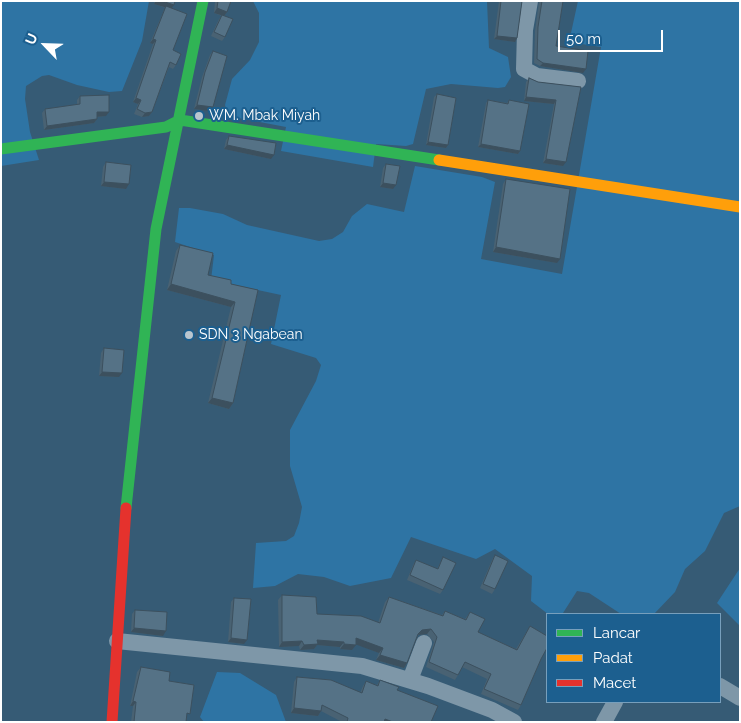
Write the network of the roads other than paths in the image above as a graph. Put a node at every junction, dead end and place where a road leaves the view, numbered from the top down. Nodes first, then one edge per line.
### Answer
1 (203, 1) edge
2 (530, 1) edge
3 (578, 81) dead end
4 (180, 120) junction
5 (1, 149) edge
6 (740, 207) edge
7 (117, 640) junction
8 (424, 643) dead end
9 (410, 680) junction
10 (721, 687) edge
11 (740, 698) edge
12 (614, 703) edge
13 (112, 722) edge
14 (514, 722) edge
15 (604, 722) edge

1 - 4 street
2 - 3 street
4 - 5 street
4 - 6 street
4 - 7 street
7 - 9 street
7 - 13 street
8 - 9 street
9 - 14 street
10 - 11 street
12 - 15 street

